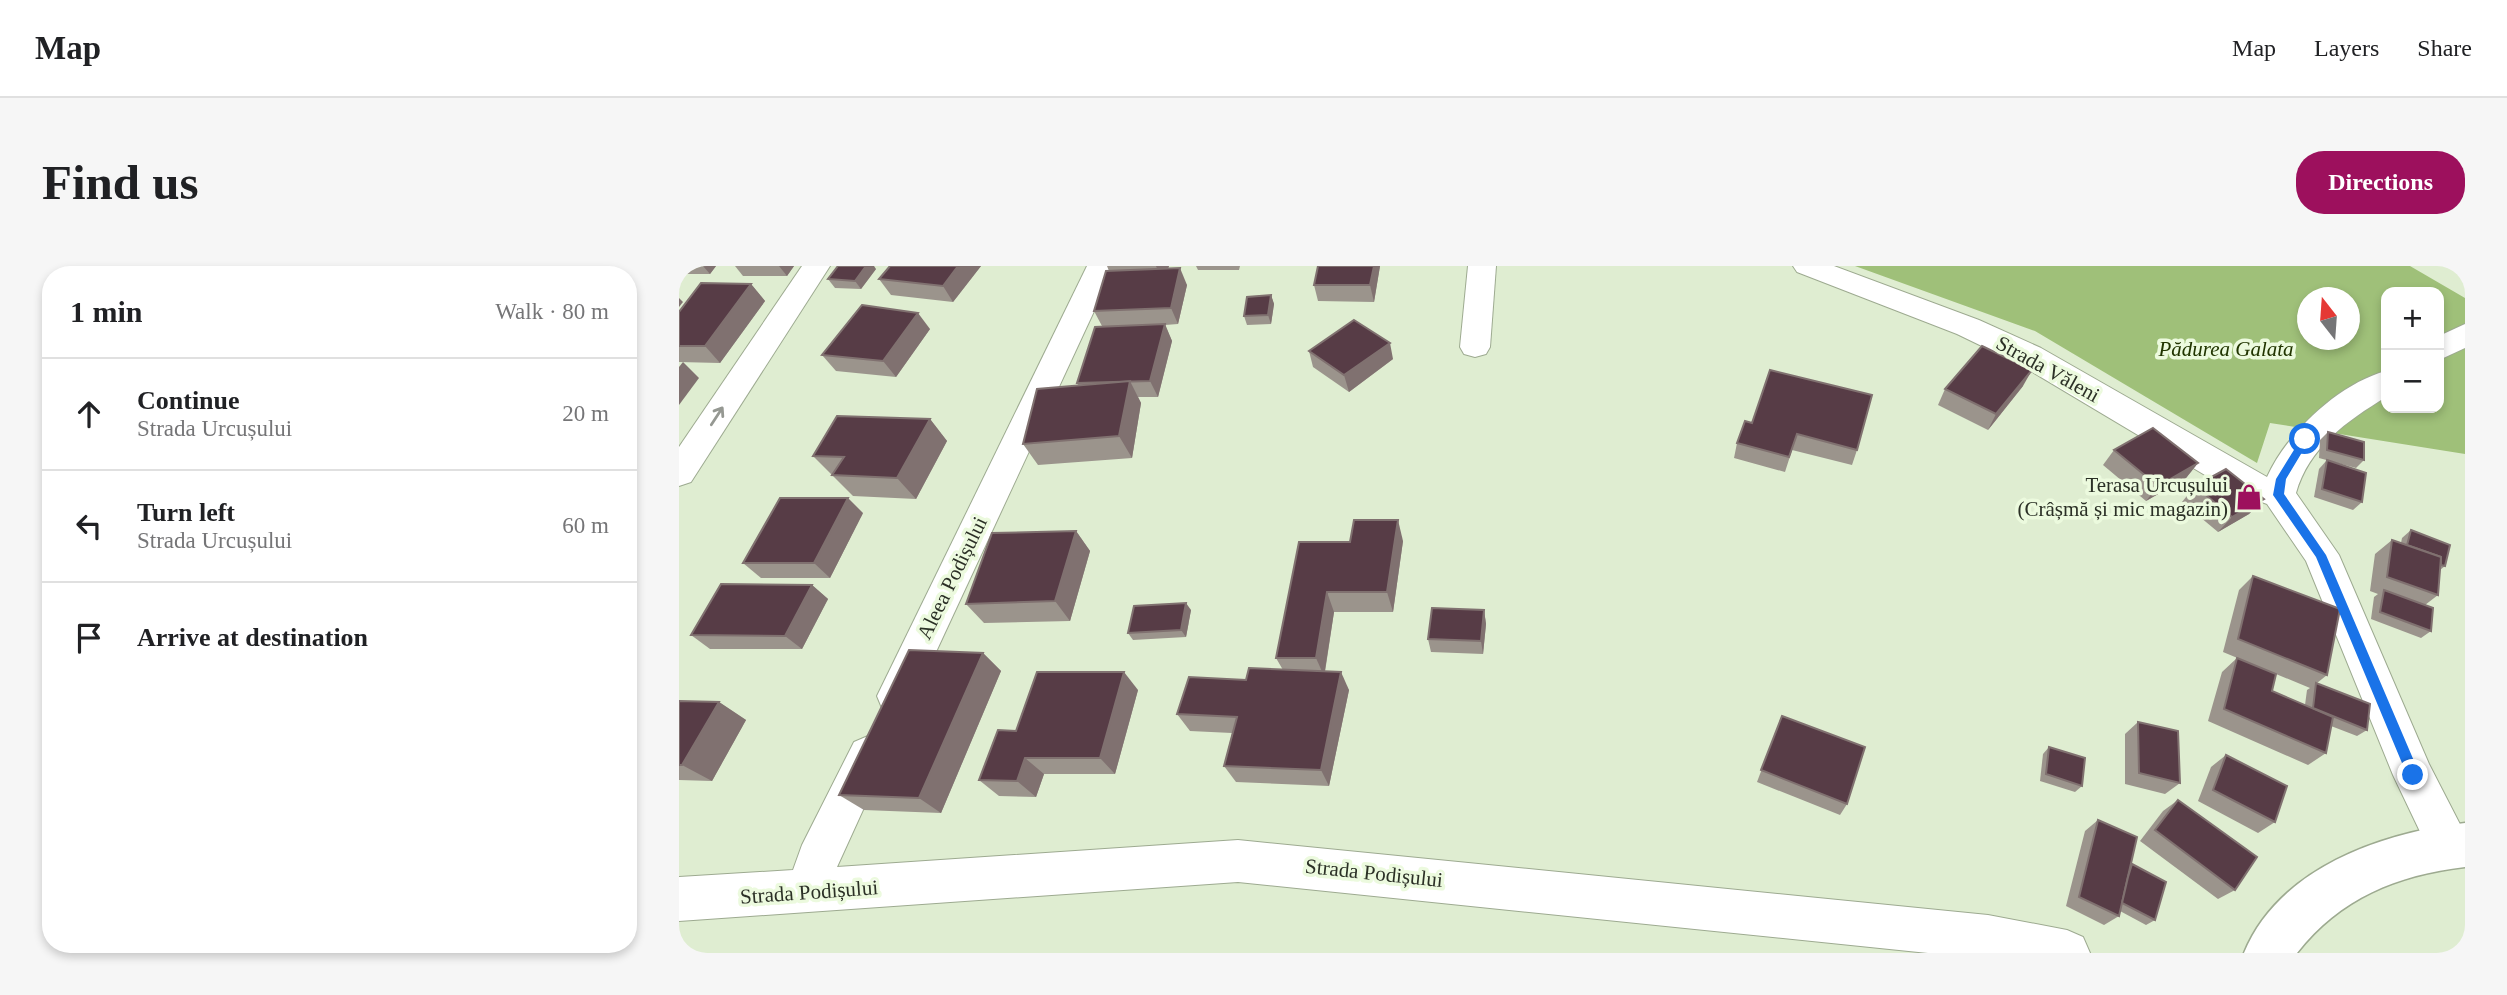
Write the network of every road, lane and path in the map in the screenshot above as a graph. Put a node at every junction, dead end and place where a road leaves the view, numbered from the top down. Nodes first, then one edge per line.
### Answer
1 (815, 266) edge
2 (1101, 266) edge
3 (1482, 266) edge
4 (1807, 266) edge
5 (2465, 334) edge
6 (1475, 347) dead end
7 (2444, 347) edge
8 (2381, 385) edge
9 (679, 473) edge
10 (2279, 495) junction
11 (2457, 845) edge
12 (809, 892) junction
13 (679, 899) edge
14 (2067, 953) edge
15 (2268, 953) edge

9 -> 1 street
2 - 12 street, Aleea Podișului
3 - 6 street
4 - 10 street, Strada Văleni
5 - 7 street
8 - 10 street
10 - 11 street
11 - 15 main road
12 - 13 street, Strada Podișului
12 - 14 street, Strada Podișului

